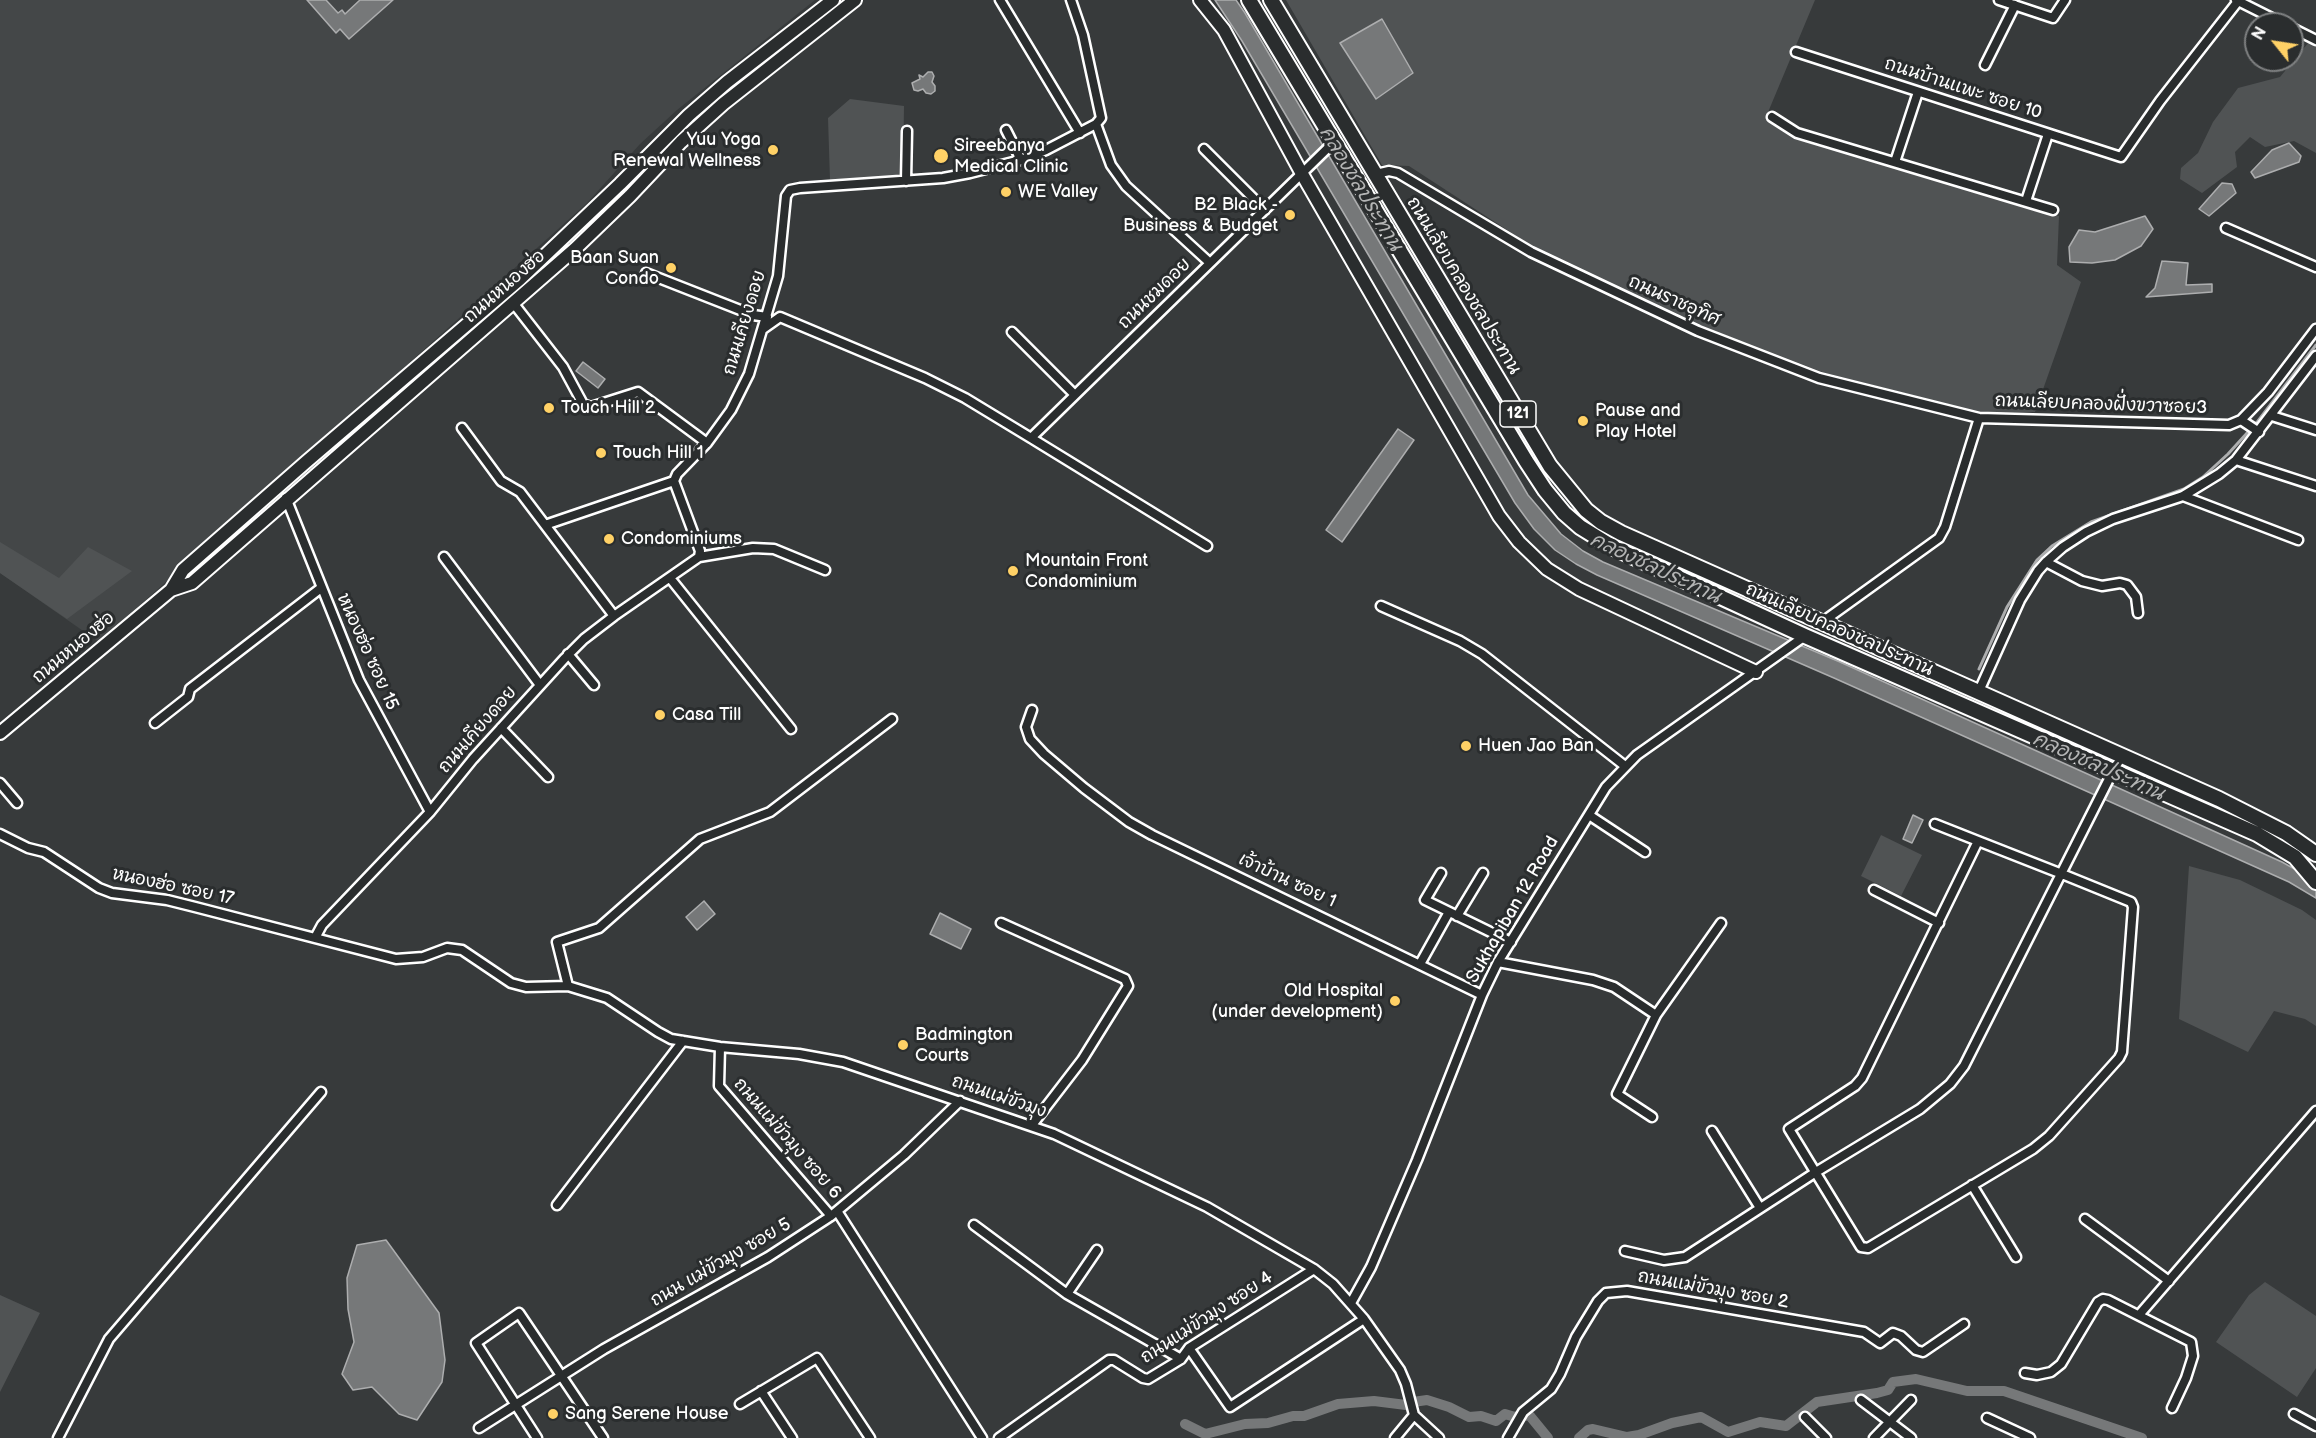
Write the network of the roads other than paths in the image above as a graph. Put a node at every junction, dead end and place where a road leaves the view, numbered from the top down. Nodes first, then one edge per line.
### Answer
1 (833, 0) edge
2 (855, 0) edge
3 (1000, 0) edge
4 (1071, 0) edge
5 (1200, 0) edge
6 (1249, 0) edge
7 (1270, 0) edge
8 (1999, 0) edge
9 (2065, 0) edge
10 (2238, 0) edge
11 (2015, 5) junction
12 (2261, 12) edge
13 (1796, 52) dead end
14 (1985, 65) dead end
15 (727, 82) junction
16 (1918, 92) junction
17 (736, 94) junction
18 (1772, 117) dead end
19 (1096, 124) junction
20 (1006, 130) dead end
21 (907, 131) dead end
22 (1080, 133) junction
23 (2048, 134) junction
24 (1334, 142) junction
25 (1204, 150) dead end
26 (1021, 160) junction
27 (1894, 162) junction
28 (1302, 174) junction
29 (1376, 174) junction
30 (906, 181) junction
31 (1360, 184) junction
32 (2026, 201) junction
33 (1265, 210) junction
34 (2053, 210) dead end
35 (2226, 228) dead end
36 (1210, 263) junction
37 (2316, 267) edge
38 (646, 273) dead end
39 (509, 289) junction
40 (519, 300) junction
41 (767, 317) junction
42 (2316, 329) edge
43 (762, 330) junction
44 (1012, 332) dead end
45 (2316, 356) edge
46 (1075, 395) junction
47 (2272, 416) junction
48 (1979, 418) junction
49 (2241, 420) junction
50 (462, 428) dead end
51 (2316, 430) edge
52 (2259, 432) junction
53 (1031, 438) junction
54 (707, 443) junction
55 (319, 451) junction
56 (2236, 460) junction
57 (329, 462) junction
58 (675, 481) junction
59 (2316, 486) edge
60 (2183, 496) junction
61 (286, 498) junction
62 (545, 525) junction
63 (2298, 540) dead end
64 (1207, 546) dead end
65 (444, 557) dead end
66 (699, 557) junction
67 (2046, 562) junction
68 (825, 570) dead end
69 (670, 578) junction
70 (321, 588) junction
71 (171, 590) junction
72 (1381, 606) dead end
73 (1788, 608) junction
74 (2138, 613) dead end
75 (614, 616) junction
76 (1779, 623) junction
77 (1821, 623) junction
78 (1835, 629) junction
79 (1805, 636) junction
80 (568, 654) junction
81 (1872, 665) junction
82 (1759, 669) junction
83 (540, 685) junction
84 (594, 685) dead end
85 (1978, 691) junction
86 (1032, 710) dead end
87 (892, 719) dead end
88 (155, 723) dead end
89 (501, 728) junction
90 (791, 729) dead end
91 (0, 733) edge
92 (1625, 766) junction
93 (2113, 771) junction
94 (548, 777) dead end
95 (0, 783) edge
96 (17, 803) dead end
97 (430, 812) junction
98 (1589, 815) junction
99 (1935, 824) dead end
100 (0, 834) edge
101 (1978, 841) junction
102 (2315, 850) edge
103 (1644, 852) dead end
104 (1441, 873) dead end
105 (1483, 873) dead end
106 (2062, 874) junction
107 (2316, 882) edge
108 (1874, 890) dead end
109 (1453, 914) junction
110 (1001, 923) dead end
111 (1721, 923) dead end
112 (1939, 923) junction
113 (315, 938) junction
114 (1511, 942) junction
115 (1498, 962) junction
116 (1420, 964) junction
117 (568, 986) junction
118 (1482, 995) junction
119 (1656, 1015) junction
120 (683, 1041) junction
121 (720, 1047) junction
122 (321, 1092) dead end
123 (960, 1101) junction
124 (2316, 1111) edge
125 (1652, 1117) dead end
126 (1032, 1125) junction
127 (1712, 1131) dead end
128 (1816, 1172) junction
129 (1972, 1185) junction
130 (557, 1205) dead end
131 (1760, 1208) junction
132 (834, 1213) junction
133 (2085, 1219) dead end
134 (974, 1225) dead end
135 (1097, 1250) dead end
136 (1625, 1251) dead end
137 (2016, 1257) dead end
138 (1314, 1269) junction
139 (2169, 1281) junction
140 (1068, 1294) junction
141 (1351, 1303) junction
142 (2139, 1315) junction
143 (1364, 1319) junction
144 (1964, 1324) dead end
145 (1189, 1348) junction
146 (1181, 1359) junction
147 (2025, 1372) dead end
148 (561, 1376) junction
149 (761, 1391) junction
150 (1860, 1400) dead end
151 (1911, 1400) dead end
152 (740, 1404) dead end
153 (515, 1405) junction
154 (2172, 1408) dead end
155 (2294, 1414) dead end
156 (1414, 1415) junction
157 (1805, 1417) dead end
158 (1987, 1418) dead end
159 (1890, 1422) junction
160 (2316, 1426) edge
161 (479, 1428) dead end
162 (58, 1438) edge
163 (537, 1438) edge
164 (603, 1438) edge
165 (792, 1438) edge
166 (870, 1438) edge
167 (982, 1438) edge
168 (999, 1438) edge
169 (1395, 1438) edge
170 (1439, 1438) edge
171 (1508, 1438) edge
172 (1827, 1438) edge
173 (1874, 1438) edge
174 (1911, 1438) edge
175 (2030, 1438) edge

1 - 15 street, ถนนหนองฮ่อ
2 - 17 street, ถนนหนองฮ่อ
3 - 22 street
4 - 19 street
5 - 28 street
6 - 24 main road, ถนนเลียบคลองชลประทาน / 121
7 - 29 main road, ถนนเลียบคลองชลประทาน / 121
8 - 11 street
9 - 11 street
10 - 12 street
10 - 23 street, ถนนบ้านแพะ ซอย 10
11 - 14 street
13 - 16 street, ถนนบ้านแพะ ซอย 10
15 - 17 street
15 - 39 street, ถนนหนองฮ่อ
16 - 23 street, ถนนบ้านแพะ ซอย 10
16 - 27 street
17 - 40 street, ถนนหนองฮ่อ
18 - 27 street
19 - 22 street, ถนนเคียงดอย
19 - 36 street
20 - 26 street
21 - 30 street
22 - 26 street, ถนนเคียงดอย
23 - 32 street
24 - 28 street, ถนนชมดอย
24 - 31 main road, ถนนเลียบคลองชลประทาน / 121
25 - 33 street
26 - 30 street, ถนนเคียงดอย
27 - 32 street
28 - 33 street, ถนนชมดอย
28 - 82 street
29 - 31 main road
29 - 48 street, ถนนราชอุทิศ
29 - 73 main road, ถนนเลียบคลองชลประทาน / 121
30 - 41 street, ถนนเคียงดอย
31 - 76 main road, ถนนเลียบคลองชลประทาน / 121
32 - 34 street
33 - 36 street, ถนนชมดอย
35 - 37 street
36 - 46 street, ถนนชมดอย
38 - 41 street
39 - 40 street
39 - 55 street, ถนนหนองฮ่อ
40 - 54 street
40 - 57 street, ถนนหนองฮ่อ
41 - 43 street, ถนนเคียงดอย
42 - 49 street
43 - 53 street
43 - 54 street, ถนนเคียงดอย
44 - 46 street
45 - 47 street
46 - 53 street, ถนนชมดอย
47 - 51 street
47 - 52 street
48 - 49 street, ถนนเลียบคลองฝั่งขวาซอย3
48 - 77 street, ถนนเลียบคลองฝั่งขวาซอย3
49 - 52 street
50 - 62 street
52 - 56 street
53 - 64 street
54 - 58 street, ถนนเคียงดอย
55 - 57 street
55 - 71 street, ถนนหนองฮ่อ
56 - 59 street
56 - 60 street
57 - 61 street, ถนนหนองฮ่อ
58 - 62 street
58 - 66 street
60 - 63 street
60 - 67 street
61 - 70 street, หนองฮ่อ ซอย 15
61 - 71 street, ถนนหนองฮ่อ
62 - 75 street
65 - 83 street
66 - 68 street
66 - 69 street, ถนนเคียงดอย
67 - 74 street
67 - 85 street
69 - 75 street, ถนนเคียงดอย
69 - 90 street
70 - 88 street
70 - 97 street, หนองฮ่อ ซอย 15
71 - 91 street, ถนนหนองฮ่อ
72 - 92 street
73 - 76 main road
73 - 77 main road, ถนนเลียบคลองชลประทาน / 121
75 - 80 street, ถนนเคียงดอย
76 - 79 main road, ถนนเลียบคลองชลประทาน / 121
77 - 78 main road, ถนนเลียบคลองชลประทาน / 121
78 - 81 main road
78 - 85 main road, ถนนเลียบคลองชลประทาน / 121
79 - 81 main road, ถนนเลียบคลองชลประทาน / 121
79 - 82 street, Sukhapiban 12 Road
80 - 83 street, ถนนเคียงดอย
80 - 84 street
81 - 93 main road, ถนนเลียบคลองชลประทาน / 121
82 - 92 street, Sukhapiban 12 Road
83 - 89 street, ถนนเคียงดอย
85 - 102 main road, ถนนเลียบคลองชลประทาน / 121
86 - 116 street, เจ้าบ้าน ซอย 1
87 - 117 street
89 - 94 street
89 - 97 street, ถนนเคียงดอย
92 - 98 street, Sukhapiban 12 Road
93 - 106 street
93 - 107 main road, ถนนเลียบคลองชลประทาน / 121
95 - 96 street
97 - 113 street, ถนนเคียงดอย
98 - 103 street
98 - 114 street, Sukhapiban 12 Road
99 - 101 street
100 - 113 street, หนองฮ่อ ซอย 17
101 - 106 street
101 - 112 street
104 - 109 street
105 - 109 street
106 - 128 street
106 - 129 street
108 - 112 street
109 - 114 street
109 - 116 street
110 - 126 street
111 - 119 street
112 - 128 street
113 - 117 street, ถนนแม่ขัวมุง
114 - 115 street, Sukhapiban 12 Road
115 - 118 street, Sukhapiban 12 Road
115 - 119 street
116 - 118 street, เจ้าบ้าน ซอย 1
117 - 120 street, ถนนแม่ขัวมุง
118 - 141 street, Sukhapiban 12 Road
119 - 125 street
120 - 121 street, ถนนแม่ขัวมุง
120 - 130 street
121 - 123 street, ถนนแม่ขัวมุง
121 - 132 street, ถนนแม่ขัวมุง ซอย 6
122 - 162 street
123 - 126 street, ถนนแม่ขัวมุง
123 - 132 street, ถนน แม่ขัวมุง ซอย 5
124 - 139 street
126 - 138 street, ถนนแม่ขัวมุง
127 - 131 street
128 - 129 street
128 - 131 street
129 - 137 street
131 - 136 street
132 - 148 street, ถนน แม่ขัวมุง ซอย 5
132 - 167 street, ถนนแม่ขัวมุง ซอย 6
133 - 139 street
134 - 140 street
135 - 140 street
138 - 141 street, ถนนแม่ขัวมุง
138 - 145 street, ถนนแม่ขัวมุง ซอย 4
139 - 142 street
140 - 146 street
141 - 143 street, ถนนแม่ขัวมุง
142 - 147 street
142 - 154 street
143 - 145 street
143 - 156 street, ถนนแม่ขัวมุง
144 - 171 street, ถนนแม่ขัวมุง ซอย 2
145 - 146 street, ถนนแม่ขัวมุง ซอย 4
146 - 168 street, ถนนแม่ขัวมุง ซอย 4
148 - 153 street, ถนน แม่ขัวมุง ซอย 5
148 - 153 street
148 - 164 street
149 - 152 street
149 - 165 street
149 - 166 street
150 - 159 street
151 - 159 street
153 - 161 street, ถนน แม่ขัวมุง ซอย 5
153 - 163 street
155 - 160 street
156 - 169 street
156 - 170 street
157 - 172 street
158 - 175 street
159 - 173 street
159 - 174 street

